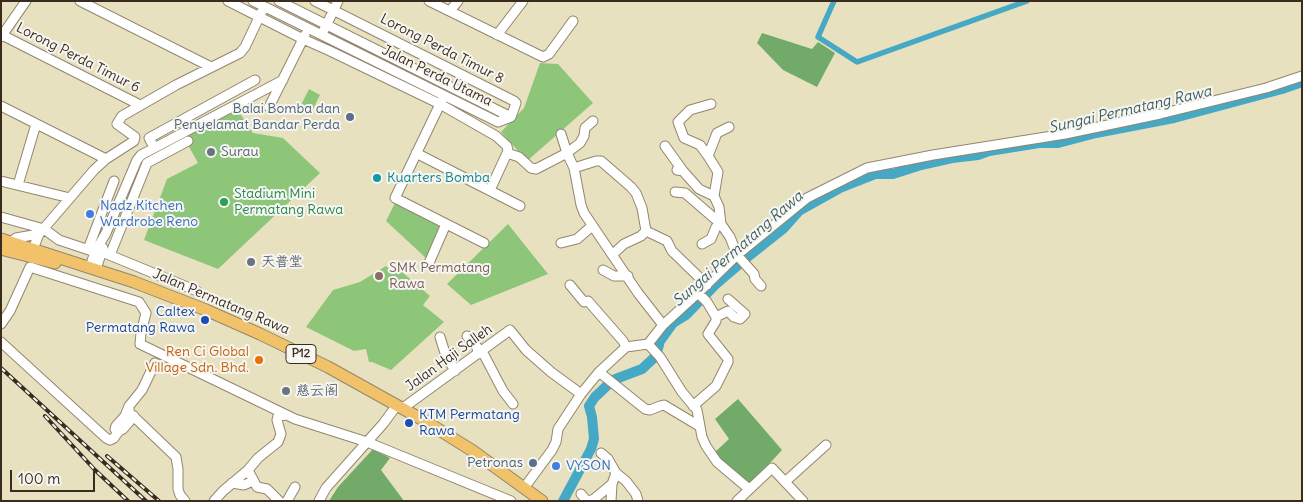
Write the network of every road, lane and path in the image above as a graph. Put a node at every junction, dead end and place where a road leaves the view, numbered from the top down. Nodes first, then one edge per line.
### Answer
1 (26, 1) edge
2 (80, 1) edge
3 (228, 1) edge
4 (253, 1) edge
5 (279, 1) edge
6 (315, 1) edge
7 (338, 1) edge
8 (429, 1) edge
9 (458, 1) edge
10 (523, 1) edge
11 (264, 7) junction
12 (334, 10) junction
13 (450, 11) junction
14 (260, 18) junction
15 (573, 21) dead end
16 (327, 25) junction
17 (308, 28) junction
18 (322, 35) junction
19 (497, 35) junction
20 (2, 36) edge
21 (303, 39) junction
22 (384, 54) junction
23 (211, 67) junction
24 (377, 68) junction
25 (1302, 76) edge
26 (255, 80) dead end
27 (283, 80) junction
28 (442, 100) junction
29 (711, 104) dead end
30 (140, 105) junction
31 (1, 106) edge
32 (270, 107) dead end
33 (511, 117) junction
34 (593, 121) dead end
35 (36, 124) junction
36 (729, 127) dead end
37 (561, 134) dead end
38 (188, 141) dead end
39 (157, 145) junction
40 (665, 146) dead end
41 (165, 153) junction
42 (416, 153) junction
43 (507, 153) junction
44 (567, 153) junction
45 (708, 156) junction
46 (106, 159) junction
47 (574, 168) junction
48 (1, 181) edge
49 (114, 181) dead end
50 (18, 185) junction
51 (490, 190) junction
52 (675, 192) dead end
53 (714, 196) junction
54 (70, 198) junction
55 (520, 206) dead end
56 (1, 217) edge
57 (446, 224) junction
58 (721, 224) junction
59 (592, 226) junction
60 (646, 230) junction
61 (44, 232) junction
62 (4, 243) edge
63 (484, 243) dead end
64 (562, 243) dead end
65 (702, 244) dead end
66 (33, 249) junction
67 (99, 252) junction
68 (613, 254) junction
69 (741, 259) junction
70 (429, 263) dead end
71 (93, 268) junction
72 (602, 270) dead end
73 (628, 276) junction
74 (135, 284) junction
75 (570, 285) dead end
76 (707, 285) junction
77 (761, 286) dead end
78 (197, 290) dead end
79 (702, 297) junction
80 (728, 299) dead end
81 (139, 302) junction
82 (716, 317) junction
83 (1, 324) edge
84 (663, 325) junction
85 (467, 336) dead end
86 (440, 337) dead end
87 (1, 342) edge
88 (626, 347) junction
89 (651, 347) junction
90 (480, 353) junction
91 (155, 363) dead end
92 (455, 371) junction
93 (599, 372) junction
94 (581, 394) junction
95 (513, 404) dead end
96 (693, 406) junction
97 (400, 407) junction
98 (131, 413) junction
99 (287, 415) junction
100 (699, 426) junction
101 (367, 442) junction
102 (826, 445) dead end
103 (602, 454) dead end
104 (248, 470) junction
105 (616, 473) junction
106 (254, 481) junction
107 (786, 481) junction
108 (232, 484) junction
109 (612, 484) junction
110 (296, 487) dead end
111 (524, 488) junction
112 (749, 489) junction
113 (589, 499) edge
114 (539, 500) edge
115 (185, 501) edge
116 (214, 501) edge
117 (279, 501) edge
118 (287, 501) edge
119 (318, 501) edge
120 (511, 501) edge
121 (611, 501) edge
122 (638, 501) edge
123 (737, 501) edge
124 (803, 501) edge

1 - 20 street
2 - 23 street
3 - 14 street
4 - 11 street, Jalan Perda Utama
5 - 16 street, Jalan Perda Utama
6 - 12 street, Lorong Perda Timur 8
7 - 12 street
8 - 13 street
9 - 13 street
10 - 19 street
11 - 14 street
11 - 17 street, Jalan Perda Utama
12 - 16 street
12 - 33 street, Lorong Perda Timur 8
13 - 19 street
14 - 21 street
14 - 23 street
15 - 19 street
16 - 18 street
16 - 22 street, Jalan Perda Utama
17 - 18 street, Jalan Perda Utama
17 - 21 street
18 - 24 street, Jalan Perda Utama
20 - 30 street, Lorong Perda Timur 6
21 - 24 street
21 - 27 street
22 - 24 street
22 - 33 street, Jalan Perda Utama
23 - 30 street
24 - 28 street
25 - 69 street
26 - 39 street
27 - 32 street
27 - 39 street
28 - 33 street, Jalan Perda Utama
28 - 42 street
28 - 43 street
29 - 45 street
30 - 46 street
31 - 35 street
34 - 44 street
35 - 46 street
35 - 50 street
36 - 45 street
37 - 44 street
38 - 41 street
39 - 41 street
39 - 67 street
40 - 53 street
41 - 67 street
42 - 51 street
42 - 57 street
43 - 44 street
43 - 51 street
44 - 47 street
45 - 53 street
46 - 54 street
47 - 59 street
47 - 60 street
48 - 50 street
49 - 67 street
50 - 54 street
51 - 55 street
52 - 58 street
53 - 58 street
54 - 61 street
56 - 61 street
57 - 63 street
57 - 70 street
58 - 65 street
58 - 69 street
59 - 64 street
59 - 68 street
60 - 68 street
60 - 76 street
61 - 62 street
61 - 66 street
61 - 67 street
62 - 66 main road, Jalan Permatang Rawa / P12
62 - 74 main road
66 - 71 main road, Jalan Permatang Rawa / P12
67 - 71 street
67 - 78 street
68 - 73 street
69 - 76 street
69 - 77 street
71 - 74 main road, Jalan Permatang Rawa / P12
72 - 73 street
73 - 84 street
74 - 81 street
74 - 97 main road, Jalan Permatang Rawa / P12
75 - 88 street
76 - 79 street
79 - 82 street
79 - 84 street
80 - 82 street
81 - 83 street
81 - 99 street
82 - 96 street
84 - 89 street
85 - 90 street
86 - 92 street
87 - 98 street
88 - 89 street
88 - 93 street
89 - 96 street
90 - 92 street, Jalan Haji Salleh
90 - 94 street, Jalan Haji Salleh
90 - 95 street
91 - 98 street
92 - 97 street, Jalan Haji Salleh
93 - 94 street
93 - 100 street
94 - 111 street
96 - 100 street
97 - 101 street, Jalan Haji Salleh
97 - 111 main road, Jalan Permatang Rawa / P12
98 - 115 street
99 - 101 street
99 - 104 street
100 - 112 street
101 - 119 street, Jalan Haji Salleh
101 - 120 street
102 - 107 street
103 - 105 street
104 - 106 street
104 - 108 street
105 - 109 street
105 - 122 street
106 - 108 street
106 - 117 street
107 - 112 street
107 - 124 street
108 - 116 street
109 - 113 street
109 - 121 street
110 - 118 street
111 - 114 main road, Jalan Permatang Rawa / P12
112 - 123 street

